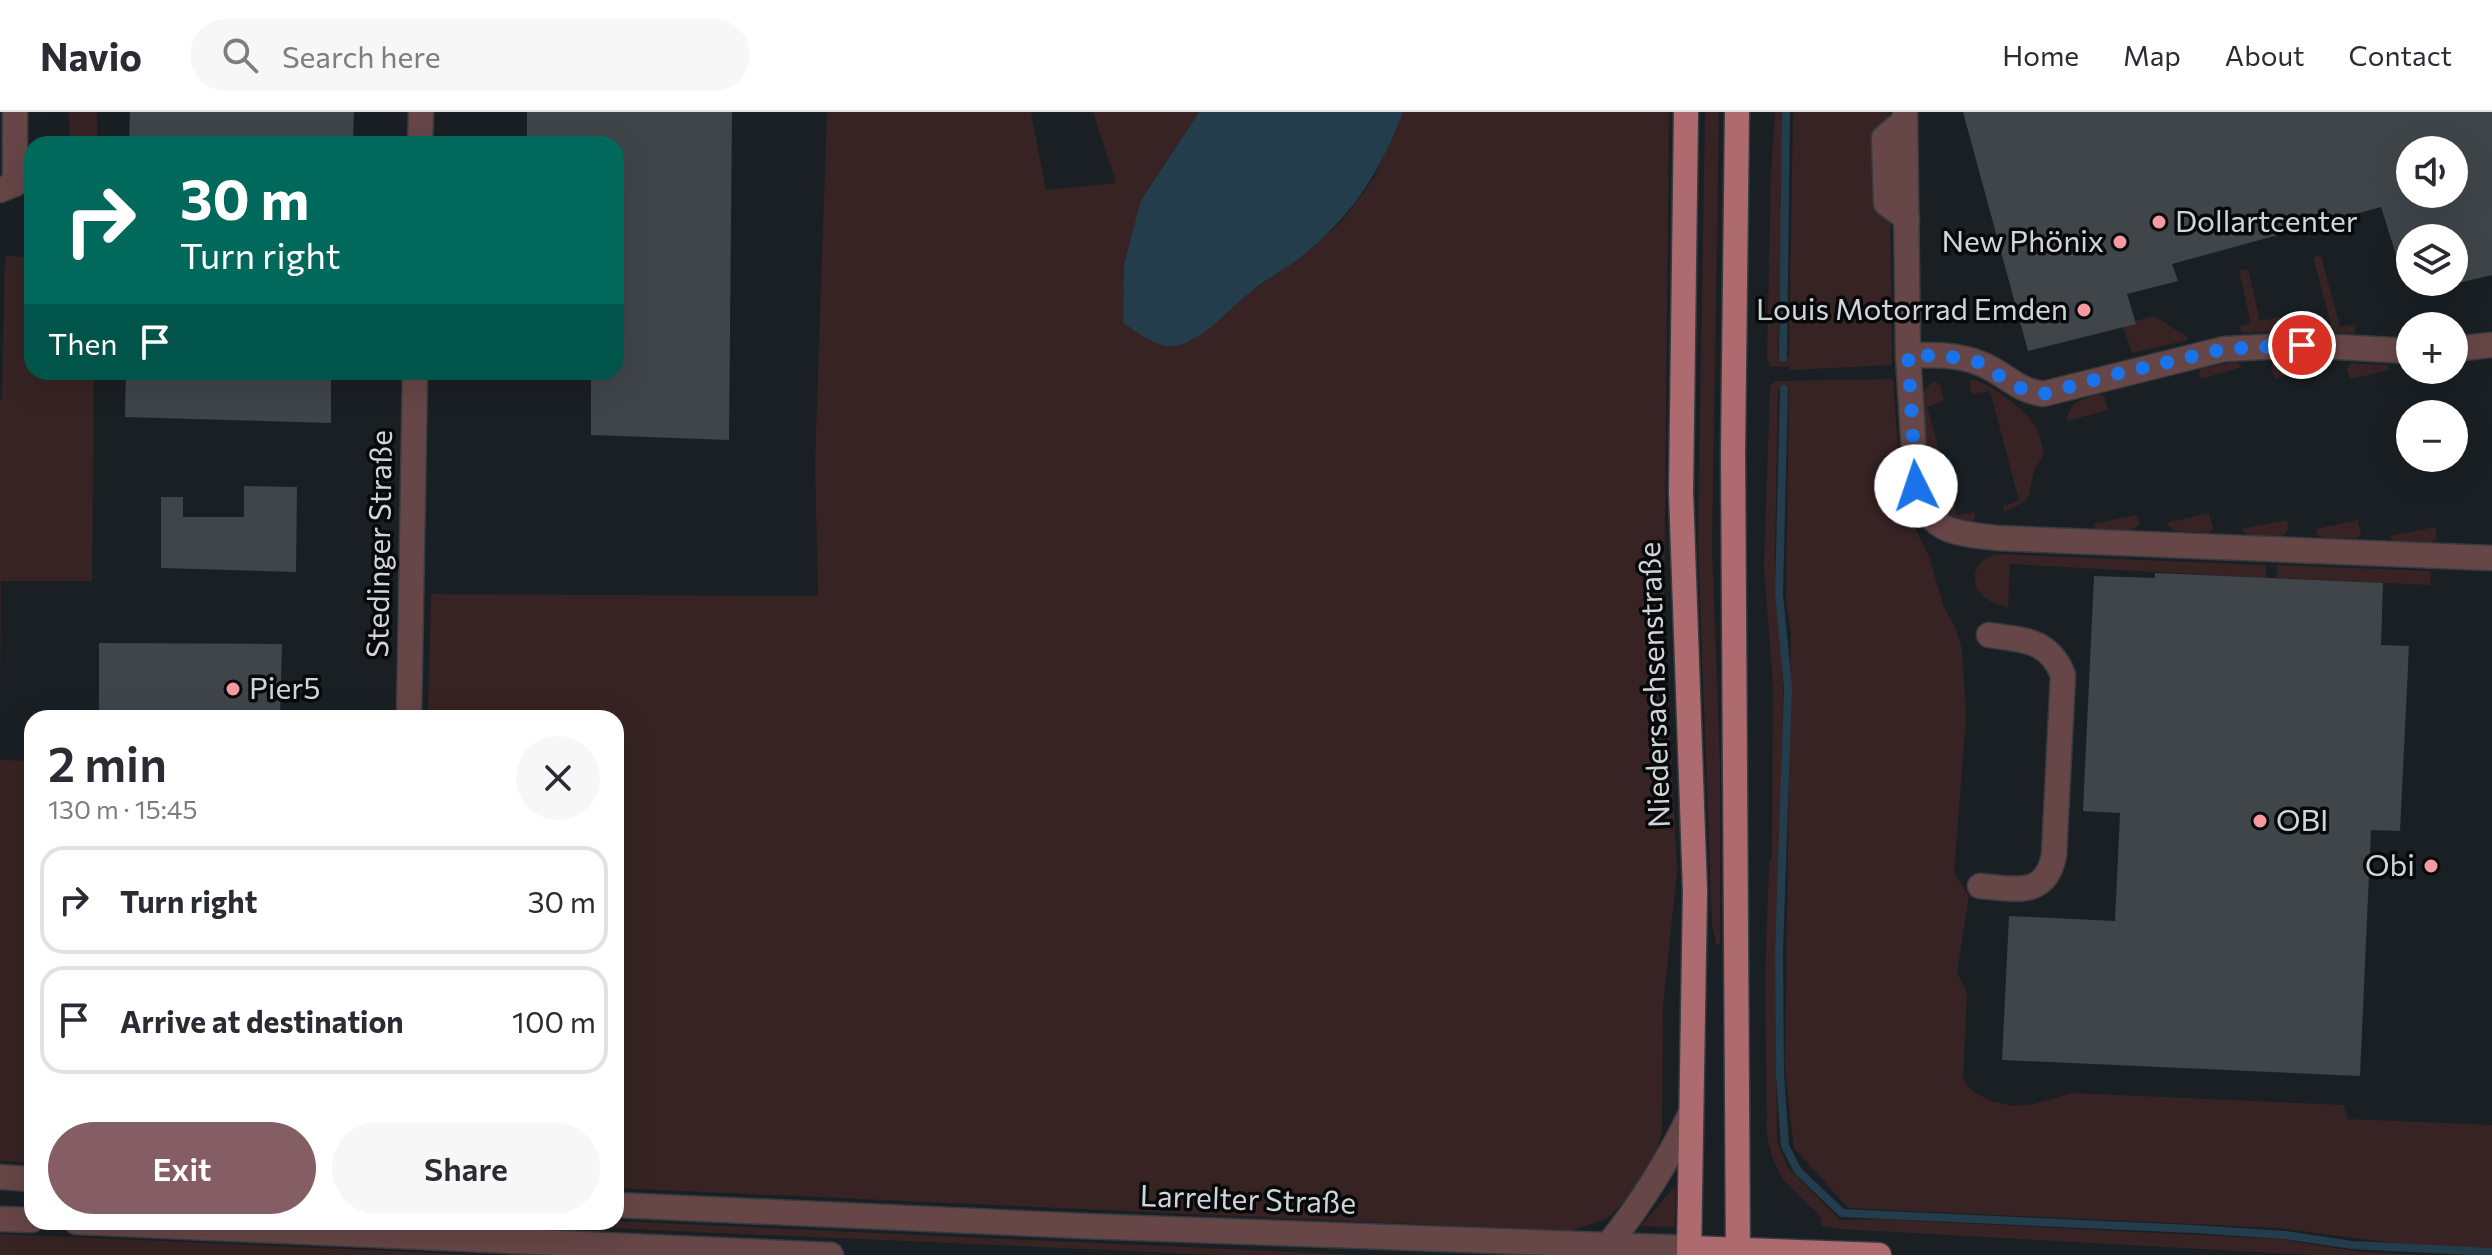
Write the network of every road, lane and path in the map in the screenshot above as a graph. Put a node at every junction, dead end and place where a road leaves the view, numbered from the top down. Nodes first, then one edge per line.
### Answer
1 (15, 112) edge
2 (421, 112) edge
3 (1686, 112) edge
4 (1737, 112) edge
5 (1905, 116) edge
6 (420, 136) edge
7 (0, 190) edge
8 (2492, 345) edge
9 (2468, 348) edge
10 (2396, 350) edge
11 (1908, 355) junction
12 (415, 380) edge
13 (2492, 558) edge
14 (1989, 635) dead end
15 (409, 710) edge
16 (1980, 886) dead end
17 (1691, 1113) junction
18 (0, 1177) edge
19 (24, 1178) edge
20 (624, 1205) edge
21 (0, 1219) edge
22 (24, 1220) edge
23 (259, 1230) edge
24 (1608, 1245) junction
25 (1690, 1251) edge
26 (1738, 1252) edge
27 (831, 1255) edge
28 (1879, 1255) edge

1 - 7 street
2 - 6 street
3 - 17 main road, Niedersachsenstraße
4 - 26 main road
5 - 11 street
8 - 9 street
10 - 11 street
11 - 13 street
12 - 15 street, Stedinger Straße
14 - 16 street
17 - 24 street
17 - 25 main road, Niedersachsenstraße
18 - 19 street
20 - 24 street, Larrelter Straße
21 - 22 street
23 - 27 street
24 - 25 street, Larrelter Straße
25 - 26 main road, Larrelter Straße
26 - 28 main road, Larrelter Straße

